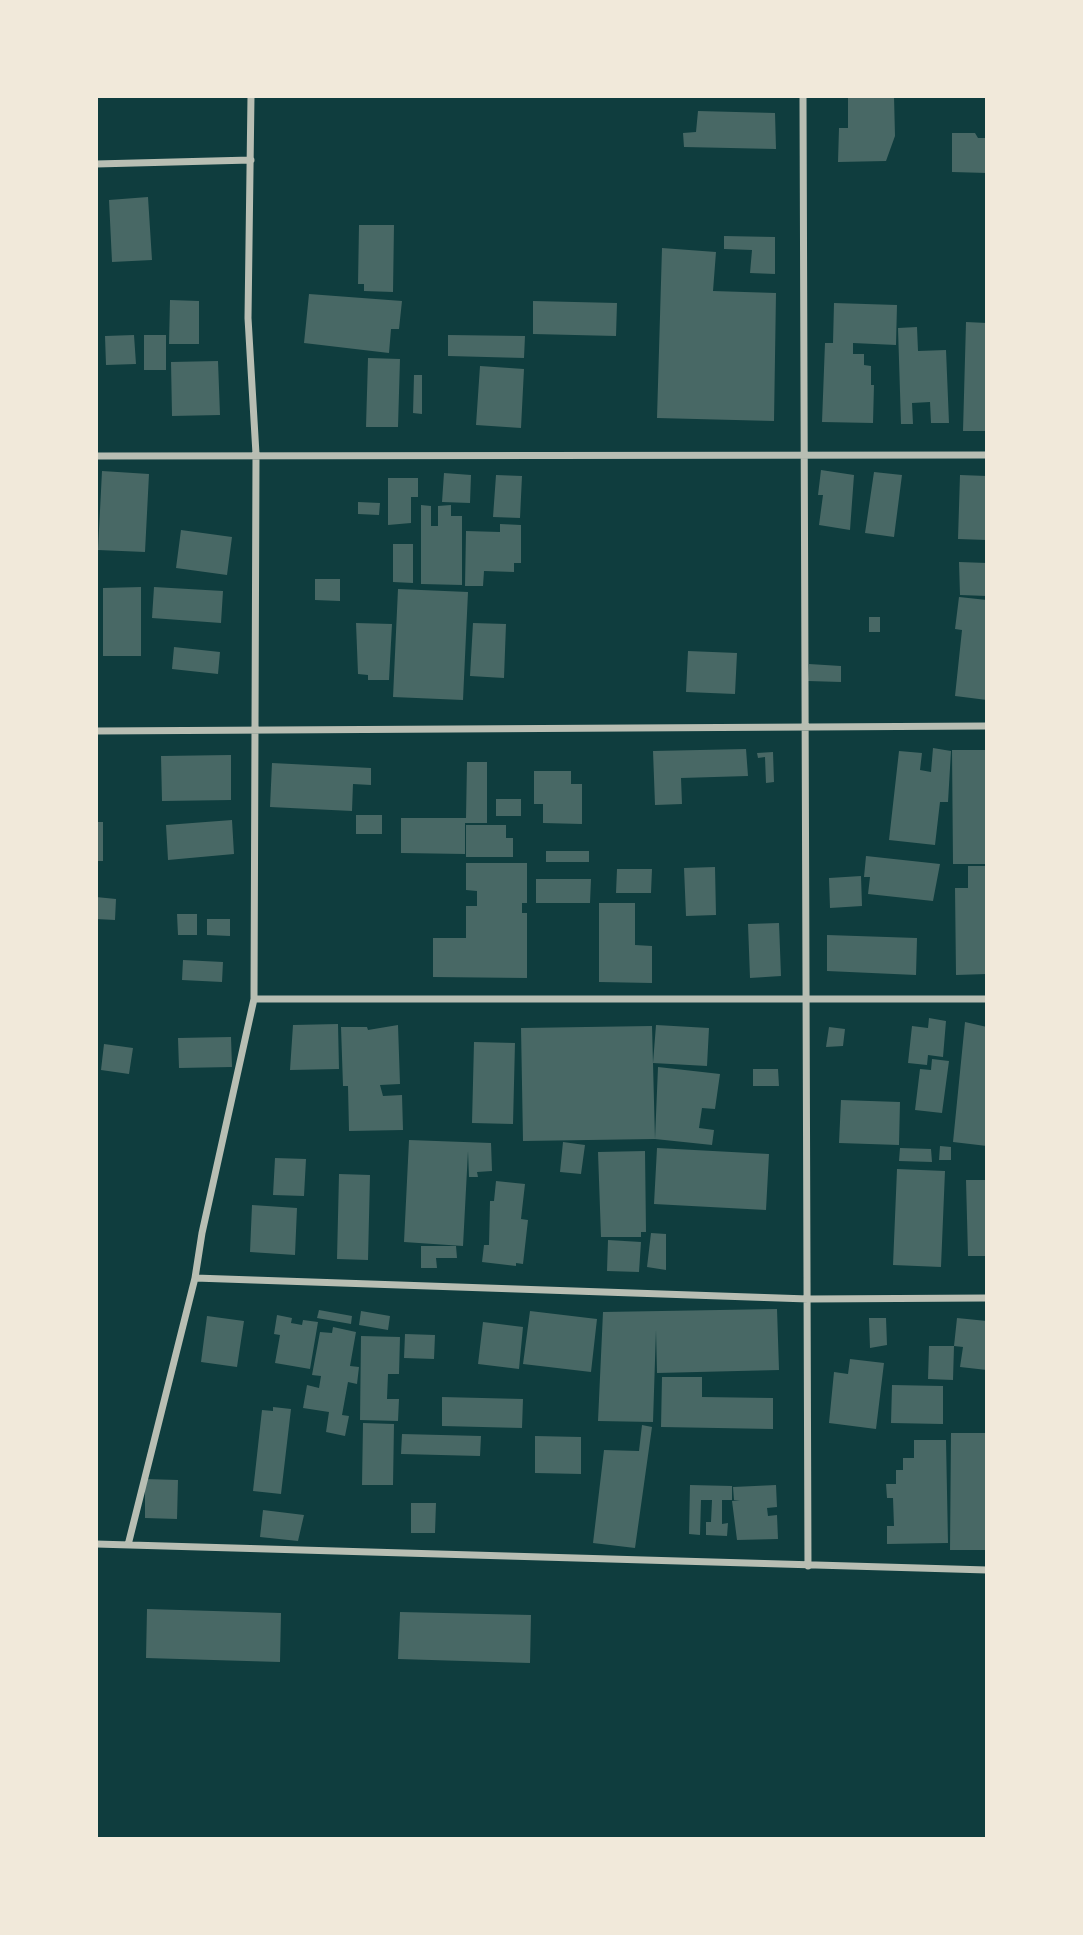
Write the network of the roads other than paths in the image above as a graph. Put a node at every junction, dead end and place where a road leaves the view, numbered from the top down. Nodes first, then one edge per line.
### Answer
1 (251, 96) edge
2 (803, 96) edge
3 (251, 160) junction
4 (96, 164) edge
5 (256, 454) junction
6 (987, 455) edge
7 (96, 456) edge
8 (804, 456) junction
9 (987, 726) edge
10 (804, 727) junction
11 (253, 730) junction
12 (96, 731) edge
13 (254, 999) junction
14 (806, 999) junction
15 (987, 999) edge
16 (195, 1278) junction
17 (987, 1298) edge
18 (808, 1299) junction
19 (96, 1544) edge
20 (128, 1545) junction
21 (807, 1566) junction
22 (987, 1570) edge

1 - 3 street
2 - 8 street
3 - 4 street
3 - 5 street
5 - 7 street
5 - 8 street
5 - 11 street
6 - 8 street
8 - 10 street
9 - 10 street
10 - 11 street
10 - 14 street
11 - 12 street
11 - 13 street
13 - 14 street
13 - 16 street
14 - 15 street
14 - 18 street
16 - 18 street
16 - 20 street
17 - 18 street
18 - 21 street
19 - 20 street
20 - 21 street
21 - 22 street

